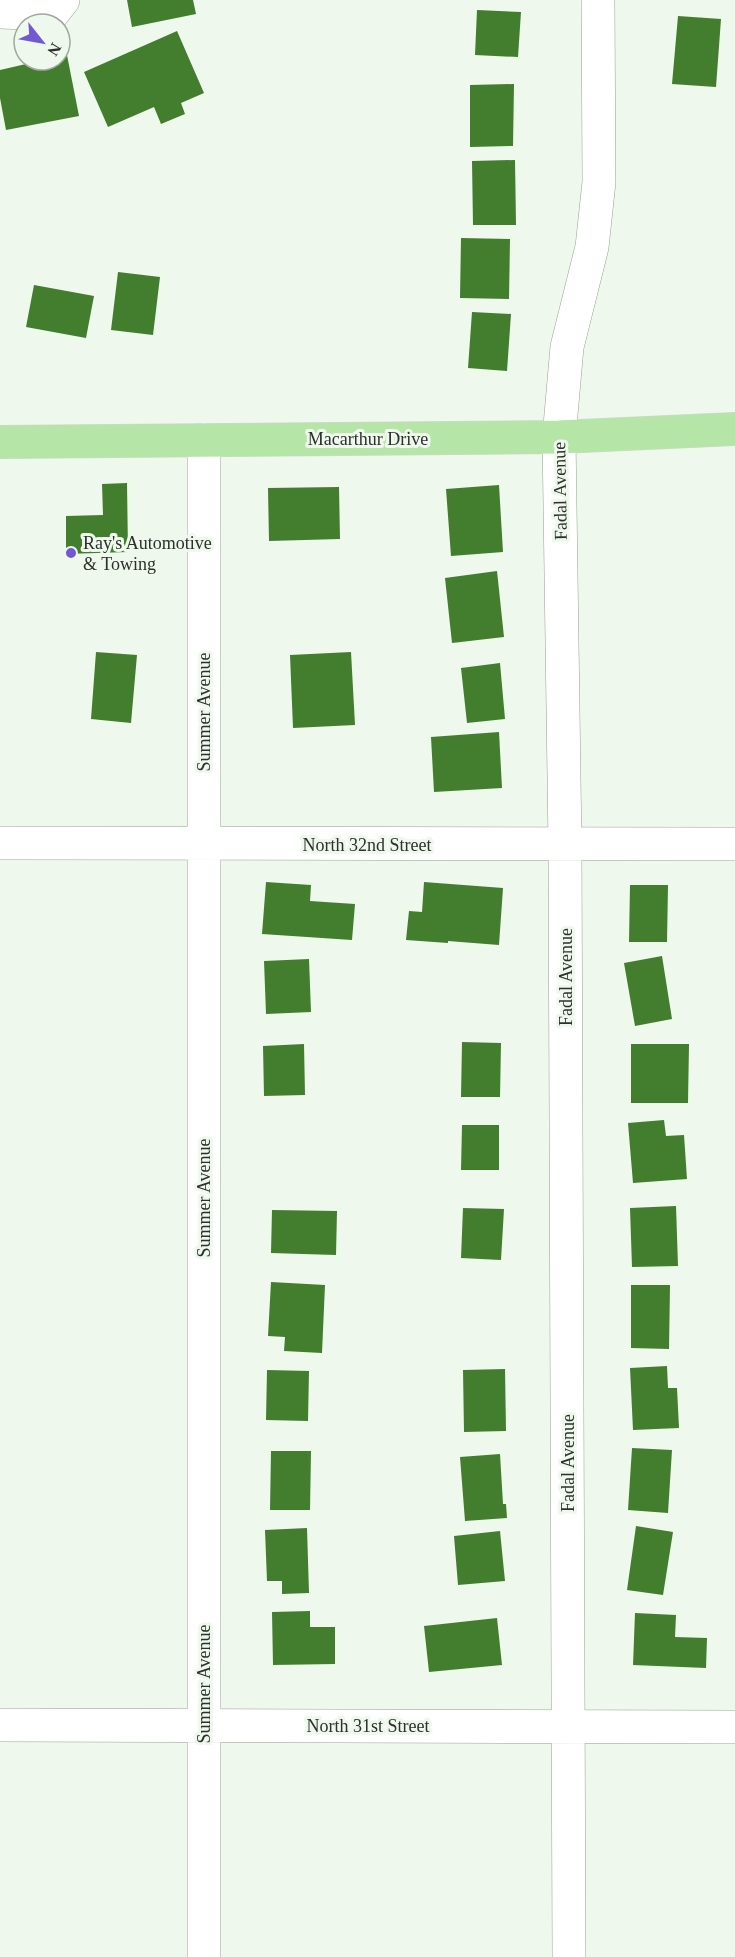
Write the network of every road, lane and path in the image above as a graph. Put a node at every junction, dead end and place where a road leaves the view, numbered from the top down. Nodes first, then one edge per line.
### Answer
1 (63, 0) edge
2 (598, 0) edge
3 (0, 12) edge
4 (735, 429) edge
5 (559, 437) junction
6 (204, 440) junction
7 (0, 442) edge
8 (0, 843) edge
9 (204, 844) junction
10 (735, 844) edge
11 (565, 845) junction
12 (0, 1725) edge
13 (204, 1725) junction
14 (569, 1727) junction
15 (735, 1727) edge
16 (204, 1957) edge
17 (569, 1957) edge

1 - 3 street
2 - 5 street, Fadal Avenue
4 - 5 main road, Macarthur Drive
5 - 6 main road, Macarthur Drive
5 - 11 street, Fadal Avenue
6 - 7 main road, Macarthur Drive
6 - 9 street, Summer Avenue
8 - 9 street, North 32nd Street
9 - 11 street, North 32nd Street
9 - 13 street, Summer Avenue
10 - 11 street, North 32nd Street
11 - 14 street, Fadal Avenue
12 - 13 street, North 31st Street
13 - 14 street, North 31st Street
13 - 16 street, Summer Avenue
14 - 15 street, North 31st Street
14 - 17 street, Fadal Avenue

